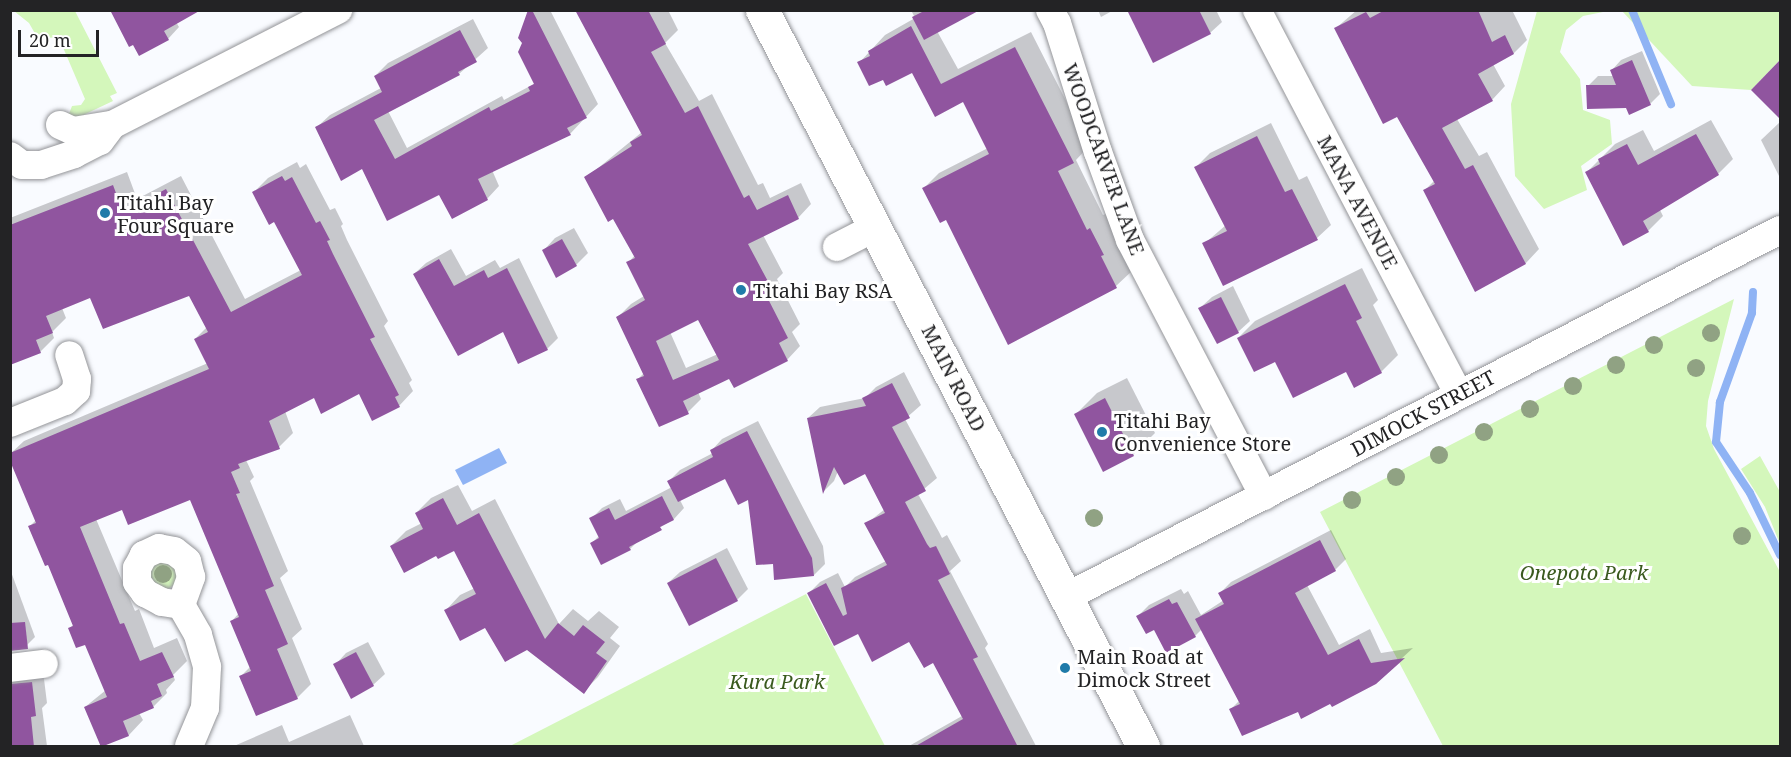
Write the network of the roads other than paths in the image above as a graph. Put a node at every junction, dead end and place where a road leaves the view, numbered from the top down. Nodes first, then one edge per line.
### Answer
1 (338, 10) edge
2 (762, 10) edge
3 (1050, 10) edge
4 (1257, 10) edge
5 (60, 124) dead end
6 (106, 133) junction
7 (16, 161) edge
8 (876, 227) junction
9 (1780, 230) edge
10 (837, 247) dead end
11 (69, 355) dead end
12 (1459, 394) junction
13 (10, 423) edge
14 (1264, 496) junction
15 (1066, 597) junction
16 (181, 605) dead end
17 (44, 664) dead end
18 (10, 668) edge
19 (189, 747) edge
20 (1143, 747) edge

1 - 6 street
2 - 8 main road, MAIN ROAD
3 - 14 street, WOODCARVER LANE
4 - 12 street, MANA AVENUE
5 - 6 street
6 - 7 street
8 - 10 street
8 - 15 main road, MAIN ROAD
9 - 12 street, DIMOCK STREET
11 - 13 street
12 - 14 street, DIMOCK STREET
14 - 15 street, DIMOCK STREET
15 - 20 main road, MAIN ROAD
16 - 19 street
17 - 18 street

